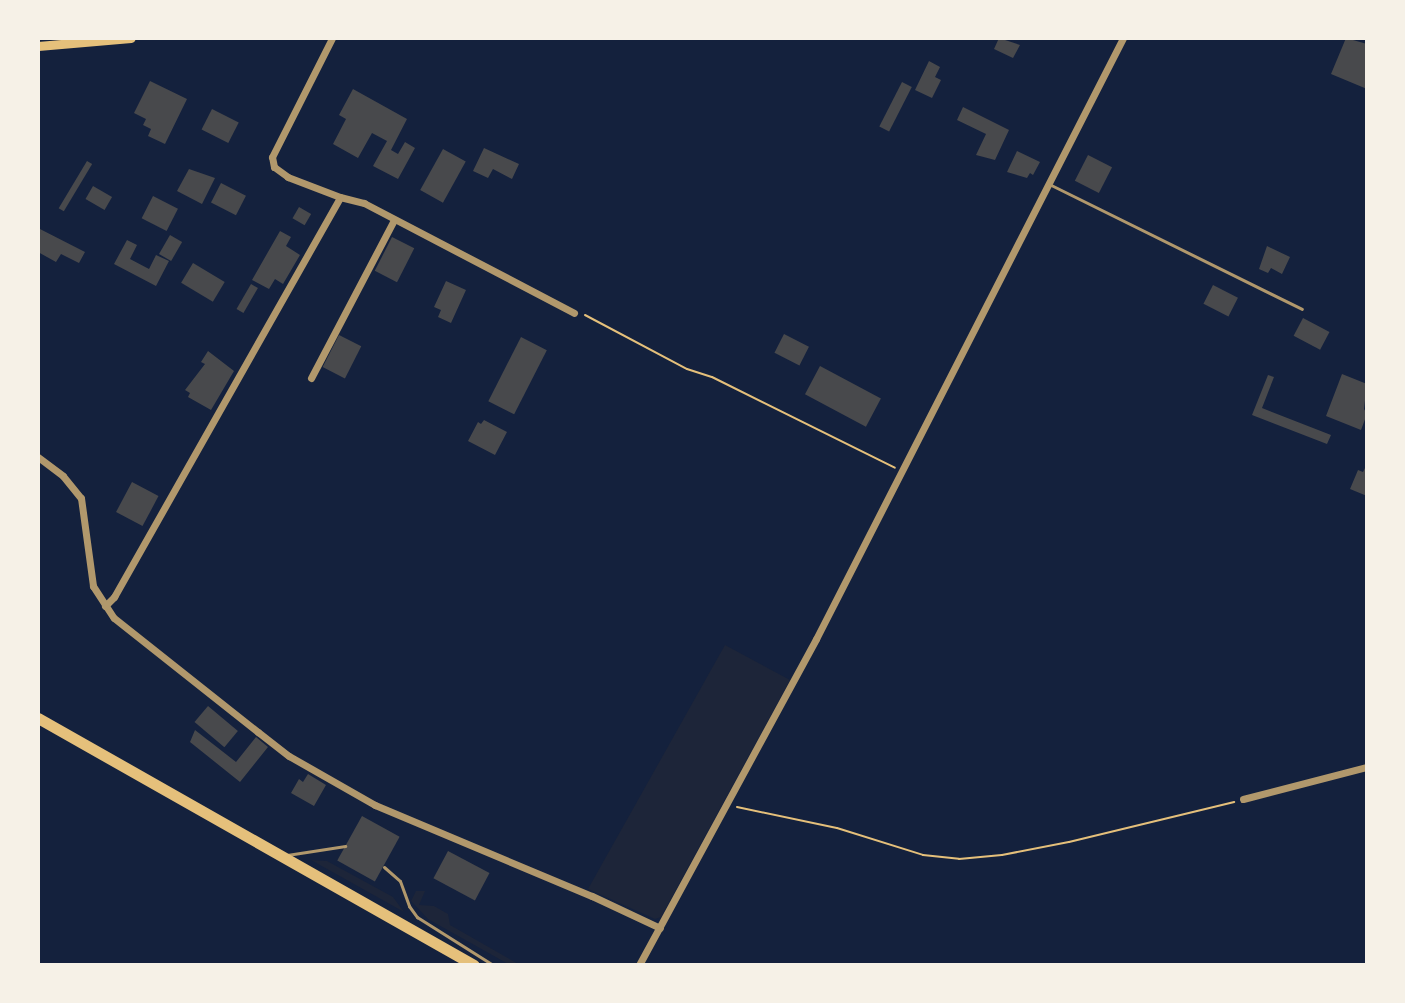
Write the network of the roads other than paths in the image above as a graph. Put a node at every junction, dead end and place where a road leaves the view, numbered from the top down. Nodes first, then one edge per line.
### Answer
1 (131, 38) edge
2 (332, 38) edge
3 (1123, 38) edge
4 (38, 46) edge
5 (1049, 184) junction
6 (340, 197) junction
7 (394, 220) junction
8 (1302, 309) dead end
9 (574, 313) road end
10 (311, 378) dead end
11 (38, 457) edge
12 (105, 606) junction
13 (38, 718) edge
14 (1367, 767) edge
15 (1243, 799) road end
16 (345, 846) dead end
17 (280, 856) junction
18 (384, 867) dead end
19 (660, 928) junction
20 (474, 965) edge
21 (493, 965) edge
22 (639, 965) edge

1 - 4 main road
2 - 6 street
3 - 5 street
5 - 8 lane
5 - 19 street
6 - 7 street
6 - 12 street
7 - 9 street
7 - 10 street
11 - 12 street
12 - 19 street
13 - 17 highway
14 - 15 street
16 - 17 lane
17 - 20 highway
18 - 21 lane
19 - 22 street

